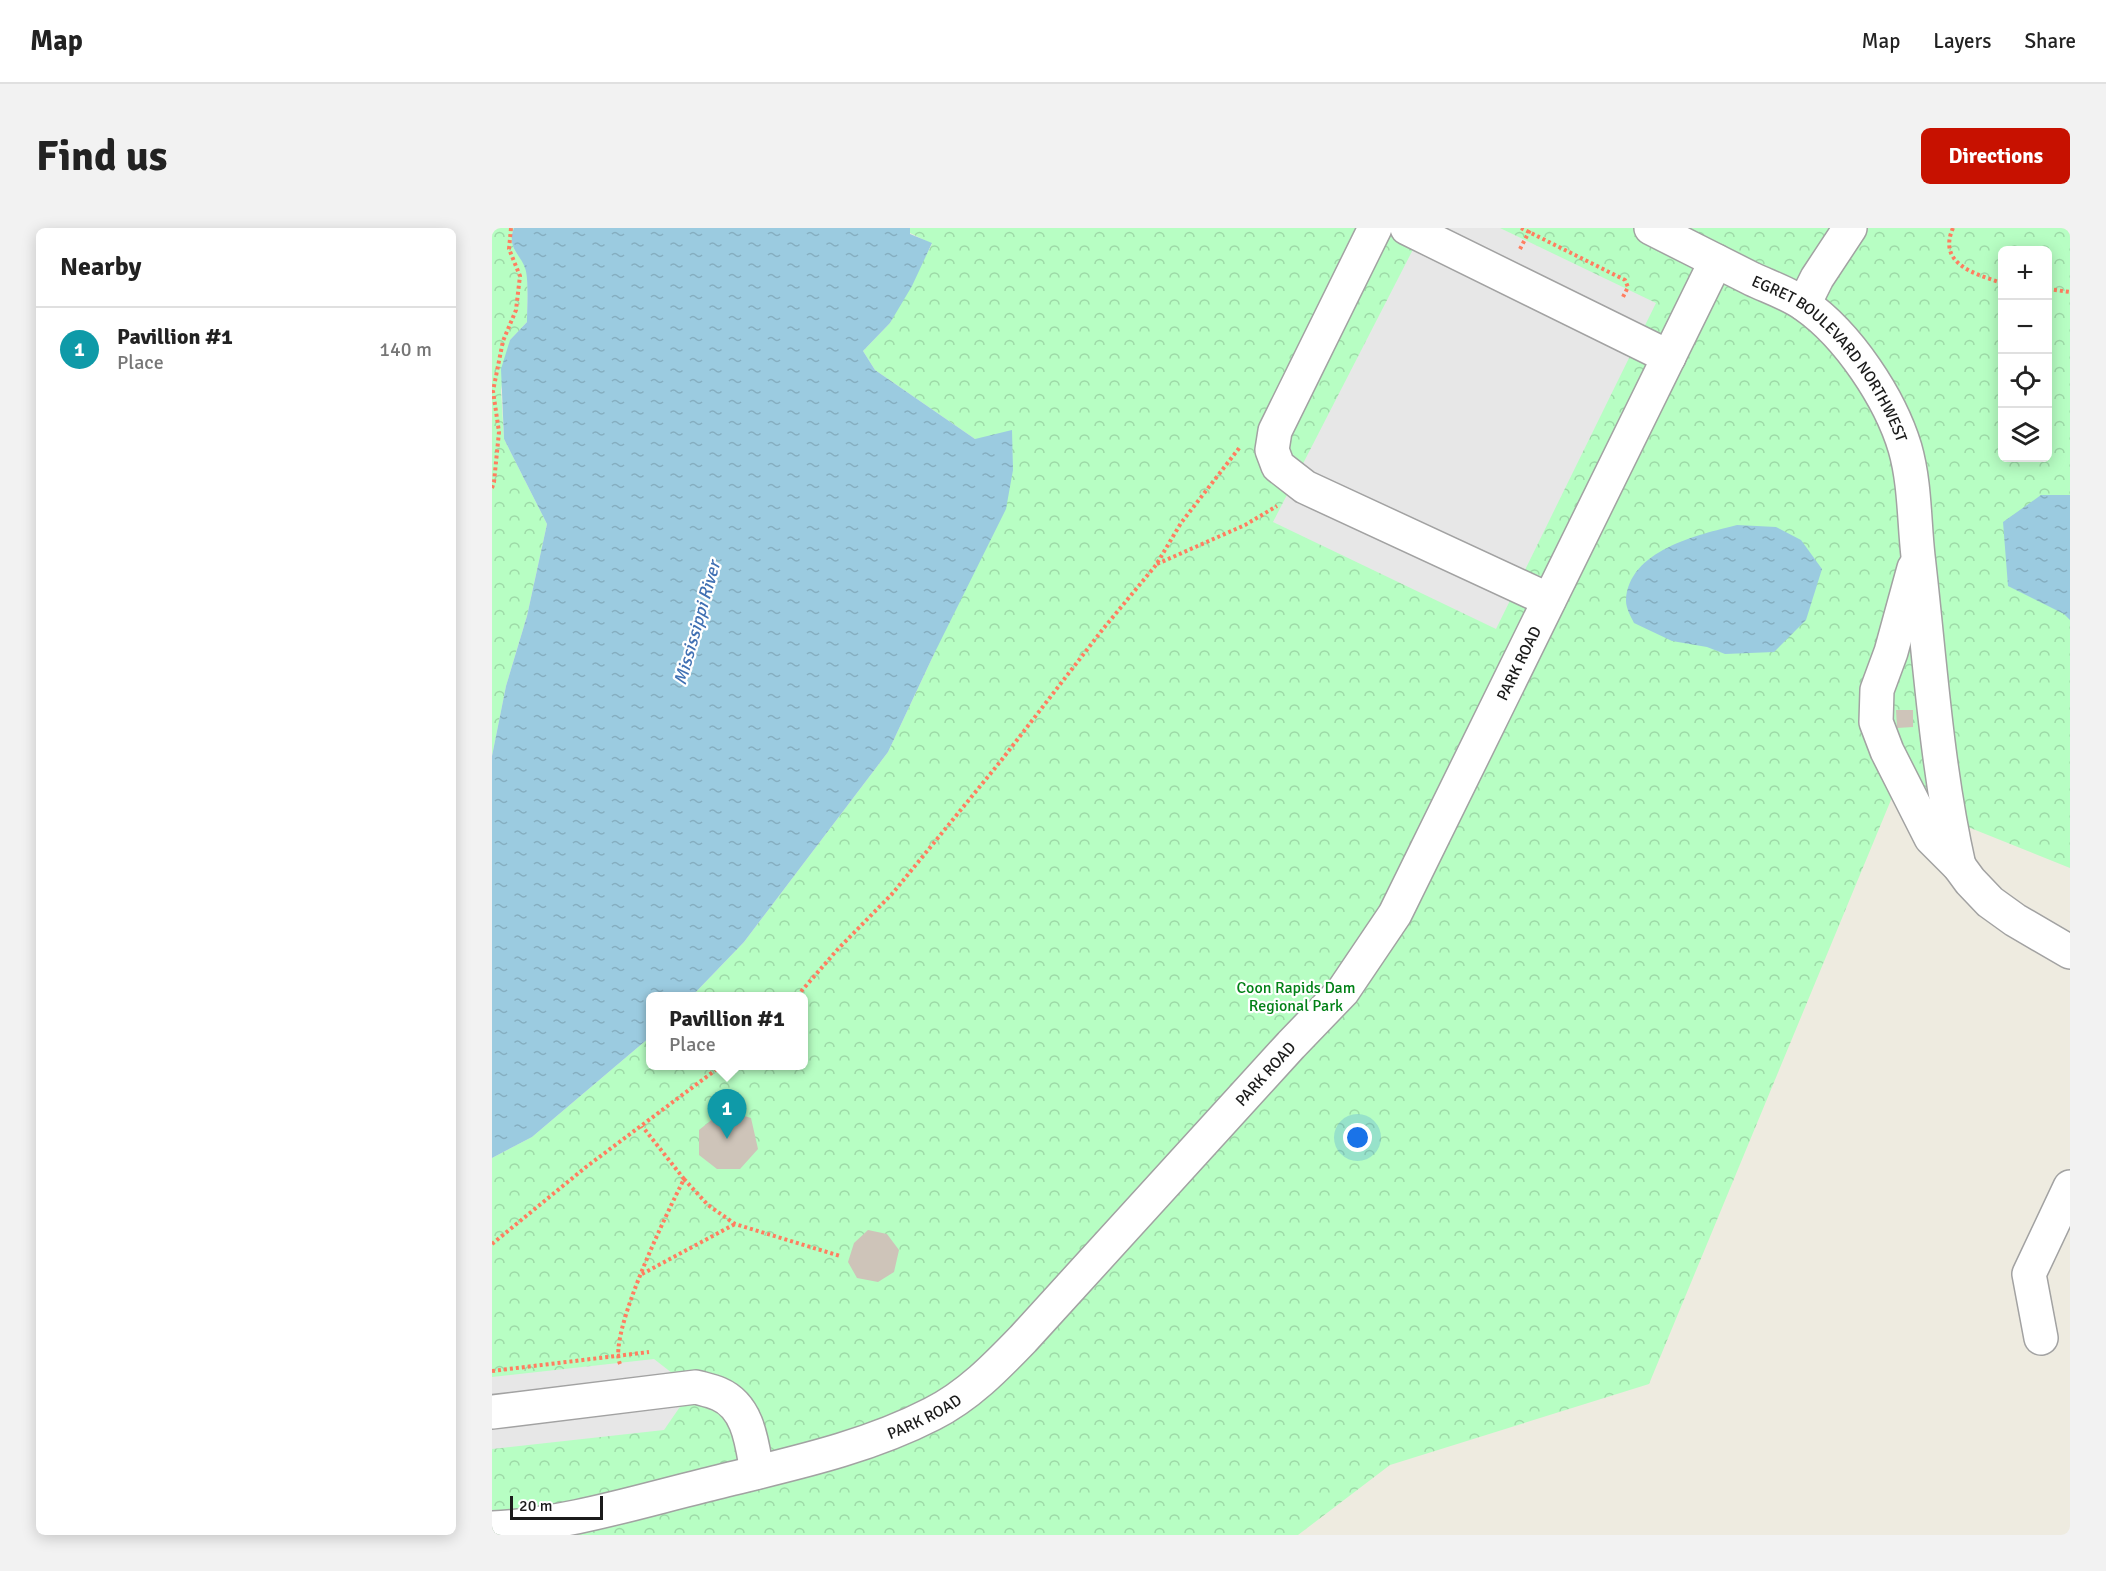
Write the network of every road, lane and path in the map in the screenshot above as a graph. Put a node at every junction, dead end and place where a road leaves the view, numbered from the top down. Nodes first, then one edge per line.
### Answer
1 (511, 228) edge
2 (1375, 228) edge
3 (1407, 228) edge
4 (1521, 228) edge
5 (1651, 228) edge
6 (1850, 228) edge
7 (1953, 228) edge
8 (1716, 261) junction
9 (1998, 281) edge
10 (2052, 290) edge
11 (2070, 292) edge
12 (1804, 303) junction
13 (1609, 327) junction
14 (1669, 357) junction
15 (1240, 446) dead end
16 (1305, 487) junction
17 (492, 488) edge
18 (1918, 553) junction
19 (1156, 565) junction
20 (1549, 600) junction
21 (1959, 866) junction
22 (2070, 951) edge
23 (800, 992) edge
24 (715, 1070) edge
25 (642, 1126) junction
26 (684, 1179) junction
27 (2070, 1187) edge
28 (735, 1224) junction
29 (492, 1244) edge
30 (840, 1256) dead end
31 (641, 1274) junction
32 (2040, 1338) dead end
33 (649, 1352) dead end
34 (617, 1356) junction
35 (492, 1371) edge
36 (492, 1412) edge
37 (757, 1472) junction
38 (492, 1528) edge

1 - 17 path
2 - 16 street
3 - 13 street
4 - 13 path
5 - 8 street, EGRET BOULEVARD NORTHWEST
6 - 12 street
7 - 9 path
8 - 12 street, EGRET BOULEVARD NORTHWEST
8 - 14 street, PARK ROAD
10 - 11 path
12 - 18 street, EGRET BOULEVARD NORTHWEST
13 - 14 street
14 - 20 street, PARK ROAD
15 - 19 path
16 - 19 path
16 - 20 street
18 - 21 street, EGRET BOULEVARD NORTHWEST
18 - 21 street, EGRET BOULEVARD NORTHWEST
19 - 23 path
20 - 37 street, PARK ROAD
21 - 22 street, EGRET BOULEVARD NORTHWEST
24 - 25 path
25 - 26 path
25 - 29 path
26 - 28 path
26 - 31 path
27 - 32 street
28 - 30 path
28 - 31 path
31 - 34 path
33 - 34 path
34 - 35 path
36 - 37 street
37 - 38 street, PARK ROAD

